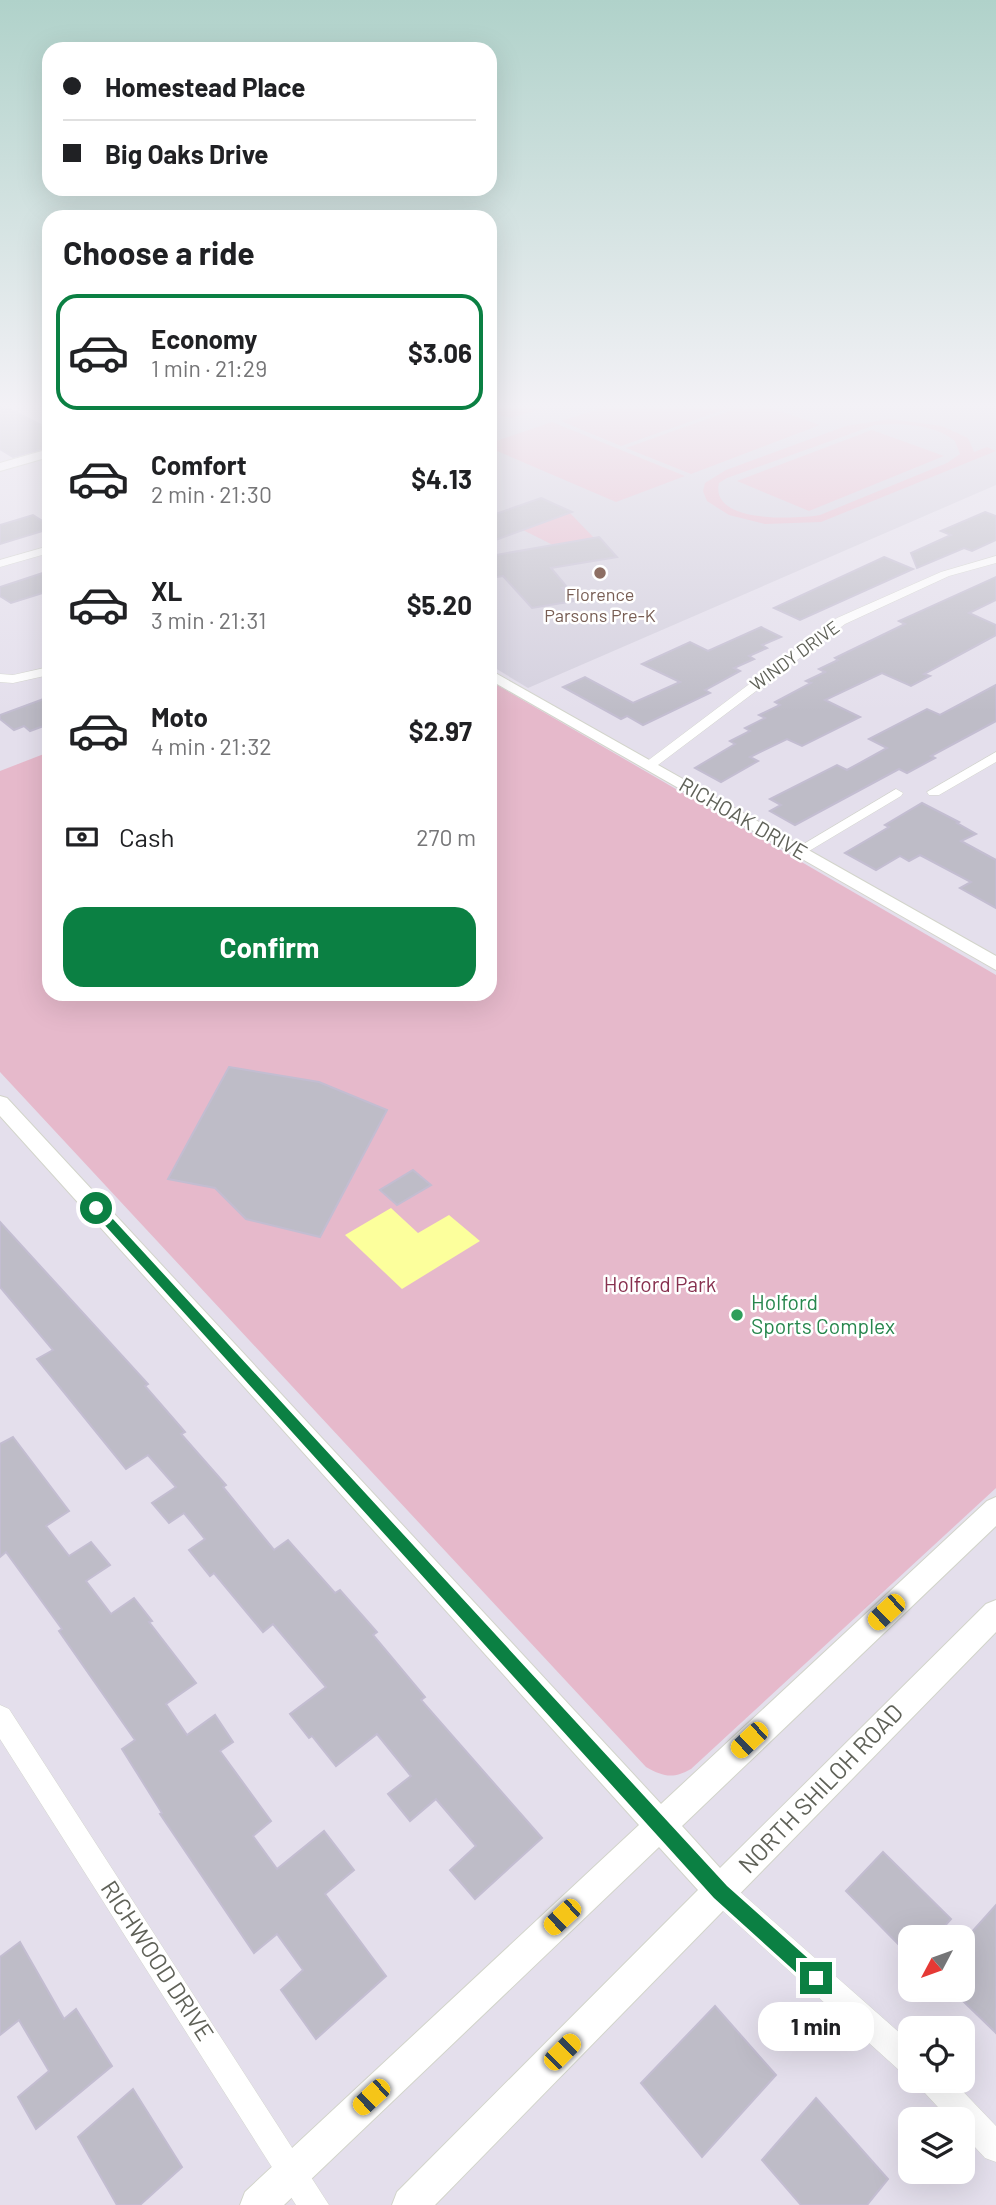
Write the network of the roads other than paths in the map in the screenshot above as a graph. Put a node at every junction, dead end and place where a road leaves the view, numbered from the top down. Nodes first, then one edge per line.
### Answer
1 (42, 551) edge
2 (996, 559) edge
3 (0, 564) edge
4 (42, 673) edge
5 (0, 678) edge
6 (497, 678) edge
7 (996, 756) edge
8 (649, 765) junction
9 (933, 792) dead end
10 (896, 793) dead end
11 (799, 851) junction
12 (996, 964) edge
13 (0, 1104) edge
14 (996, 1509) edge
15 (996, 1613) edge
16 (0, 1717) edge
17 (660, 1825) junction
18 (721, 1892) junction
19 (898, 2050) edge
20 (944, 2093) edge
21 (996, 2147) edge
22 (292, 2172) junction
23 (258, 2205) edge
24 (314, 2205) edge
25 (410, 2205) edge

1 - 3 street
2 - 8 street, WINDY DRIVE
4 - 5 street
6 - 8 street, RICHOAK DRIVE
7 - 9 street
8 - 11 street, RICHOAK DRIVE
10 - 11 street
11 - 12 street, RICHOAK DRIVE
13 - 17 street
14 - 17 street
15 - 18 street, NORTH SHILOH ROAD
16 - 22 street, RICHWOOD DRIVE
17 - 18 street
17 - 22 street
18 - 19 street
18 - 25 street, NORTH SHILOH ROAD
20 - 21 street
22 - 23 street
22 - 24 street, RICHWOOD DRIVE

